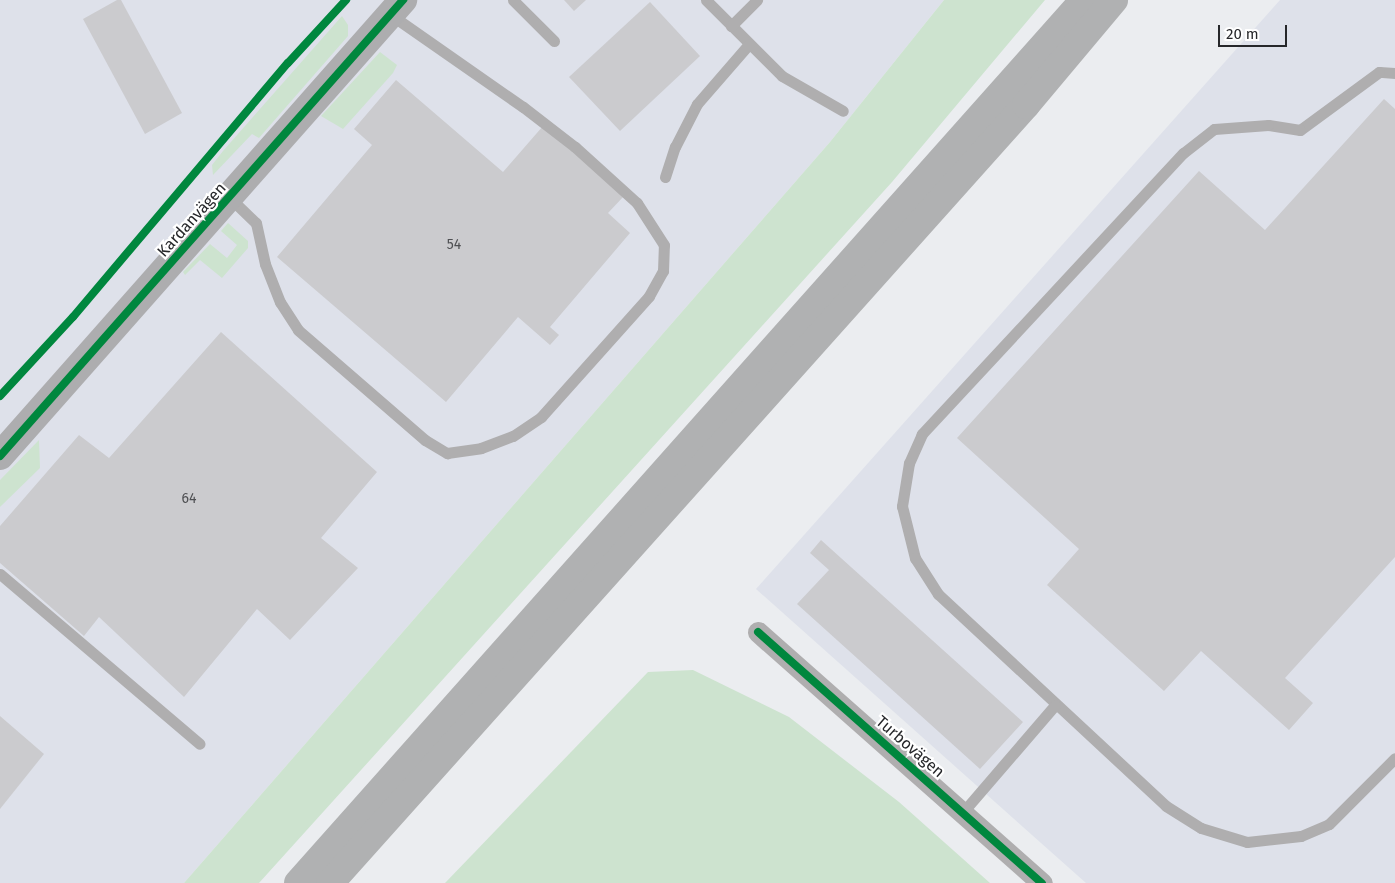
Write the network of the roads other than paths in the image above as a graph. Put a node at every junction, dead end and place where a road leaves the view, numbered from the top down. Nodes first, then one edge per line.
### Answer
1 (513, 0) edge
2 (706, 0) edge
3 (757, 0) edge
4 (1084, 0) edge
5 (1114, 0) edge
6 (397, 8) edge
7 (731, 26) junction
8 (554, 41) dead end
9 (749, 44) junction
10 (1395, 72) edge
11 (843, 111) dead end
12 (665, 177) dead end
13 (230, 198) junction
14 (0, 456) edge
15 (0, 574) edge
16 (758, 632) dead end
17 (1055, 705) junction
18 (200, 744) dead end
19 (1395, 758) edge
20 (963, 812) junction
21 (298, 883) edge
22 (330, 883) edge
23 (1042, 883) edge

1 - 8 lane
2 - 7 lane
3 - 7 lane
4 - 21 main road
5 - 22 main road
6 - 13 street, Kardanvägen
6 - 13 lane
7 - 9 lane
9 - 11 lane
9 - 12 lane
10 - 17 lane
13 - 14 street, Kardanvägen
15 - 18 lane
16 - 20 street, Turbovägen
17 - 19 lane
17 - 20 lane
20 - 23 street, Turbovägen

